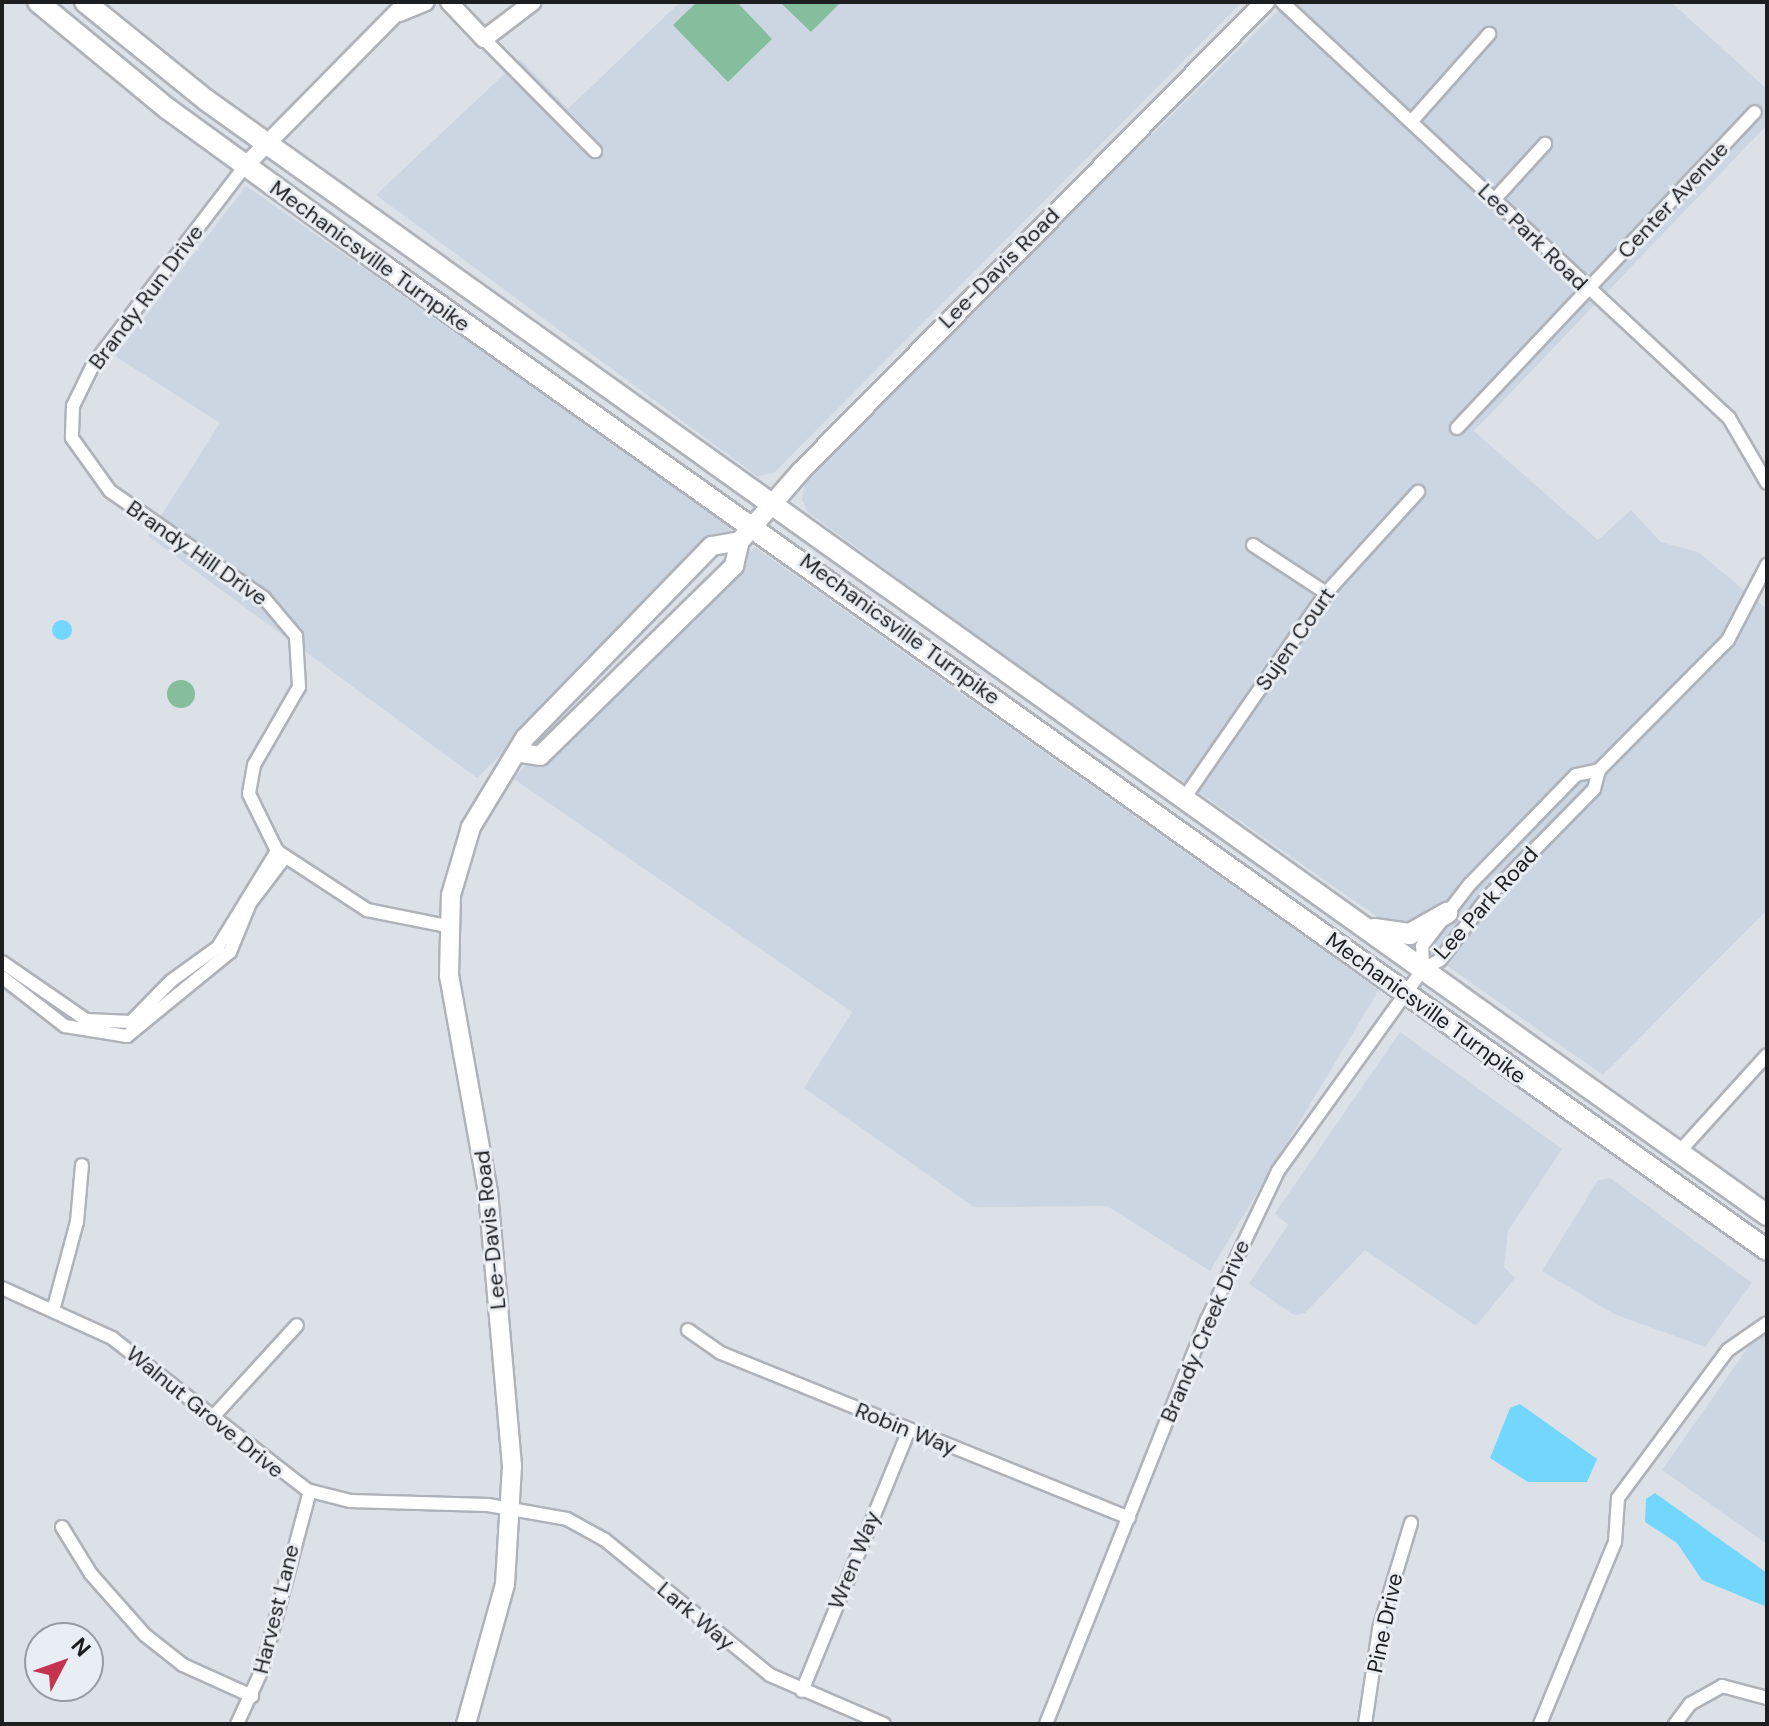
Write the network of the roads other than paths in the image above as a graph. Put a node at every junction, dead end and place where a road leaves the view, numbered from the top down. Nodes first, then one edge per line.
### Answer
1 (38, 2) edge
2 (85, 2) edge
3 (407, 2) edge
4 (426, 2) edge
5 (533, 2) edge
6 (1265, 2) edge
7 (1282, 2) edge
8 (446, 3) edge
9 (391, 17) junction
10 (1489, 34) dead end
11 (484, 39) junction
12 (1755, 112) dead end
13 (1411, 122) junction
14 (265, 142) junction
15 (1545, 144) dead end
16 (595, 151) dead end
17 (245, 166) junction
18 (1494, 200) junction
19 (1589, 290) junction
20 (1457, 428) dead end
21 (72, 438) joint
22 (1767, 483) edge
23 (1418, 492) dead end
24 (773, 504) junction
25 (755, 524) junction
26 (740, 541) junction
27 (1253, 545) dead end
28 (1767, 565) edge
29 (1326, 593) junction
30 (637, 628) junction
31 (602, 695) junction
32 (522, 753) junction
33 (1599, 770) junction
34 (1185, 797) junction
35 (281, 854) junction
36 (1447, 913) junction
37 (1359, 924) junction
38 (447, 926) junction
39 (2, 962) edge
40 (1423, 969) junction
41 (2, 977) edge
42 (1404, 992) junction
43 (1767, 1055) edge
44 (1679, 1152) junction
45 (82, 1165) dead end
46 (1767, 1215) edge
47 (1767, 1250) edge
48 (2, 1288) edge
49 (54, 1307) junction
50 (1767, 1323) edge
51 (297, 1325) dead end
52 (688, 1330) dead end
53 (211, 1419) junction
54 (909, 1430) junction
55 (310, 1491) junction
56 (512, 1507) junction
57 (1129, 1518) junction
58 (1411, 1523) dead end
59 (62, 1527) dead end
60 (802, 1691) junction
61 (252, 1696) junction
62 (1767, 1698) edge
63 (237, 1724) edge
64 (466, 1724) edge
65 (884, 1724) edge
66 (1046, 1724) edge
67 (1365, 1724) edge
68 (1540, 1724) edge
69 (1675, 1724) edge

1 - 17 highway, Mechanicsville Turnpike
2 - 14 highway, Mechanicsville Turnpike
3 - 9 street
4 - 9 street
5 - 11 street
6 - 24 main road, Lee-Davis Road
7 - 13 street, Lee Park Road
8 - 11 street
9 - 14 street
10 - 13 street
11 - 16 street
12 - 19 street, Center Avenue
13 - 18 street, Lee Park Road
14 - 17 street
14 - 24 highway, Mechanicsville Turnpike
15 - 18 street
17 - 21 street, Brandy Run Drive
17 - 25 highway, Mechanicsville Turnpike
18 - 19 street, Lee Park Road
19 - 20 street, Center Avenue
19 - 22 street, Lee Park Road
21 - 35 street, Brandy Hill Drive
23 - 29 street, Sujen Court
24 - 25 main road, Lee-Davis Road
24 - 34 highway, Mechanicsville Turnpike
25 - 26 main road, Lee-Davis Road
25 - 42 highway, Mechanicsville Turnpike
26 - 30 main road, Lee-Davis Road
26 - 31 main road, Lee-Davis Road
27 - 29 street
28 - 33 street, Lee Park Road
29 - 34 street, Sujen Court
30 - 31 main road
30 - 32 main road, Lee-Davis Road
31 - 32 main road, Lee-Davis Road
32 - 38 main road, Lee-Davis Road
33 - 36 street, Lee Park Road
33 - 40 street, Lee Park Road
34 - 37 highway, Mechanicsville Turnpike
35 - 38 street
35 - 39 street
35 - 41 street
36 - 37 highway
36 - 40 street, Lee Park Road
37 - 40 highway, Mechanicsville Turnpike
38 - 56 main road, Lee-Davis Road
40 - 42 street, Brandy Creek Drive
40 - 44 highway, Mechanicsville Turnpike
42 - 47 highway, Mechanicsville Turnpike
42 - 57 street, Brandy Creek Drive
43 - 44 street
44 - 46 highway, Mechanicsville Turnpike
45 - 49 street
48 - 49 street, Walnut Grove Drive
49 - 53 street, Walnut Grove Drive
50 - 68 street
51 - 53 street
52 - 54 street, Robin Way
53 - 55 street, Walnut Grove Drive
54 - 57 street, Robin Way
54 - 60 street, Wren Way
55 - 56 street, Walnut Grove Drive
55 - 61 street, Harvest Lane
56 - 60 street, Lark Way
56 - 64 main road, Lee-Davis Road
57 - 66 street, Brandy Creek Drive
58 - 67 street, Pine Drive
59 - 61 street
60 - 65 street, Lark Way
61 - 63 street, Harvest Lane
62 - 69 street

